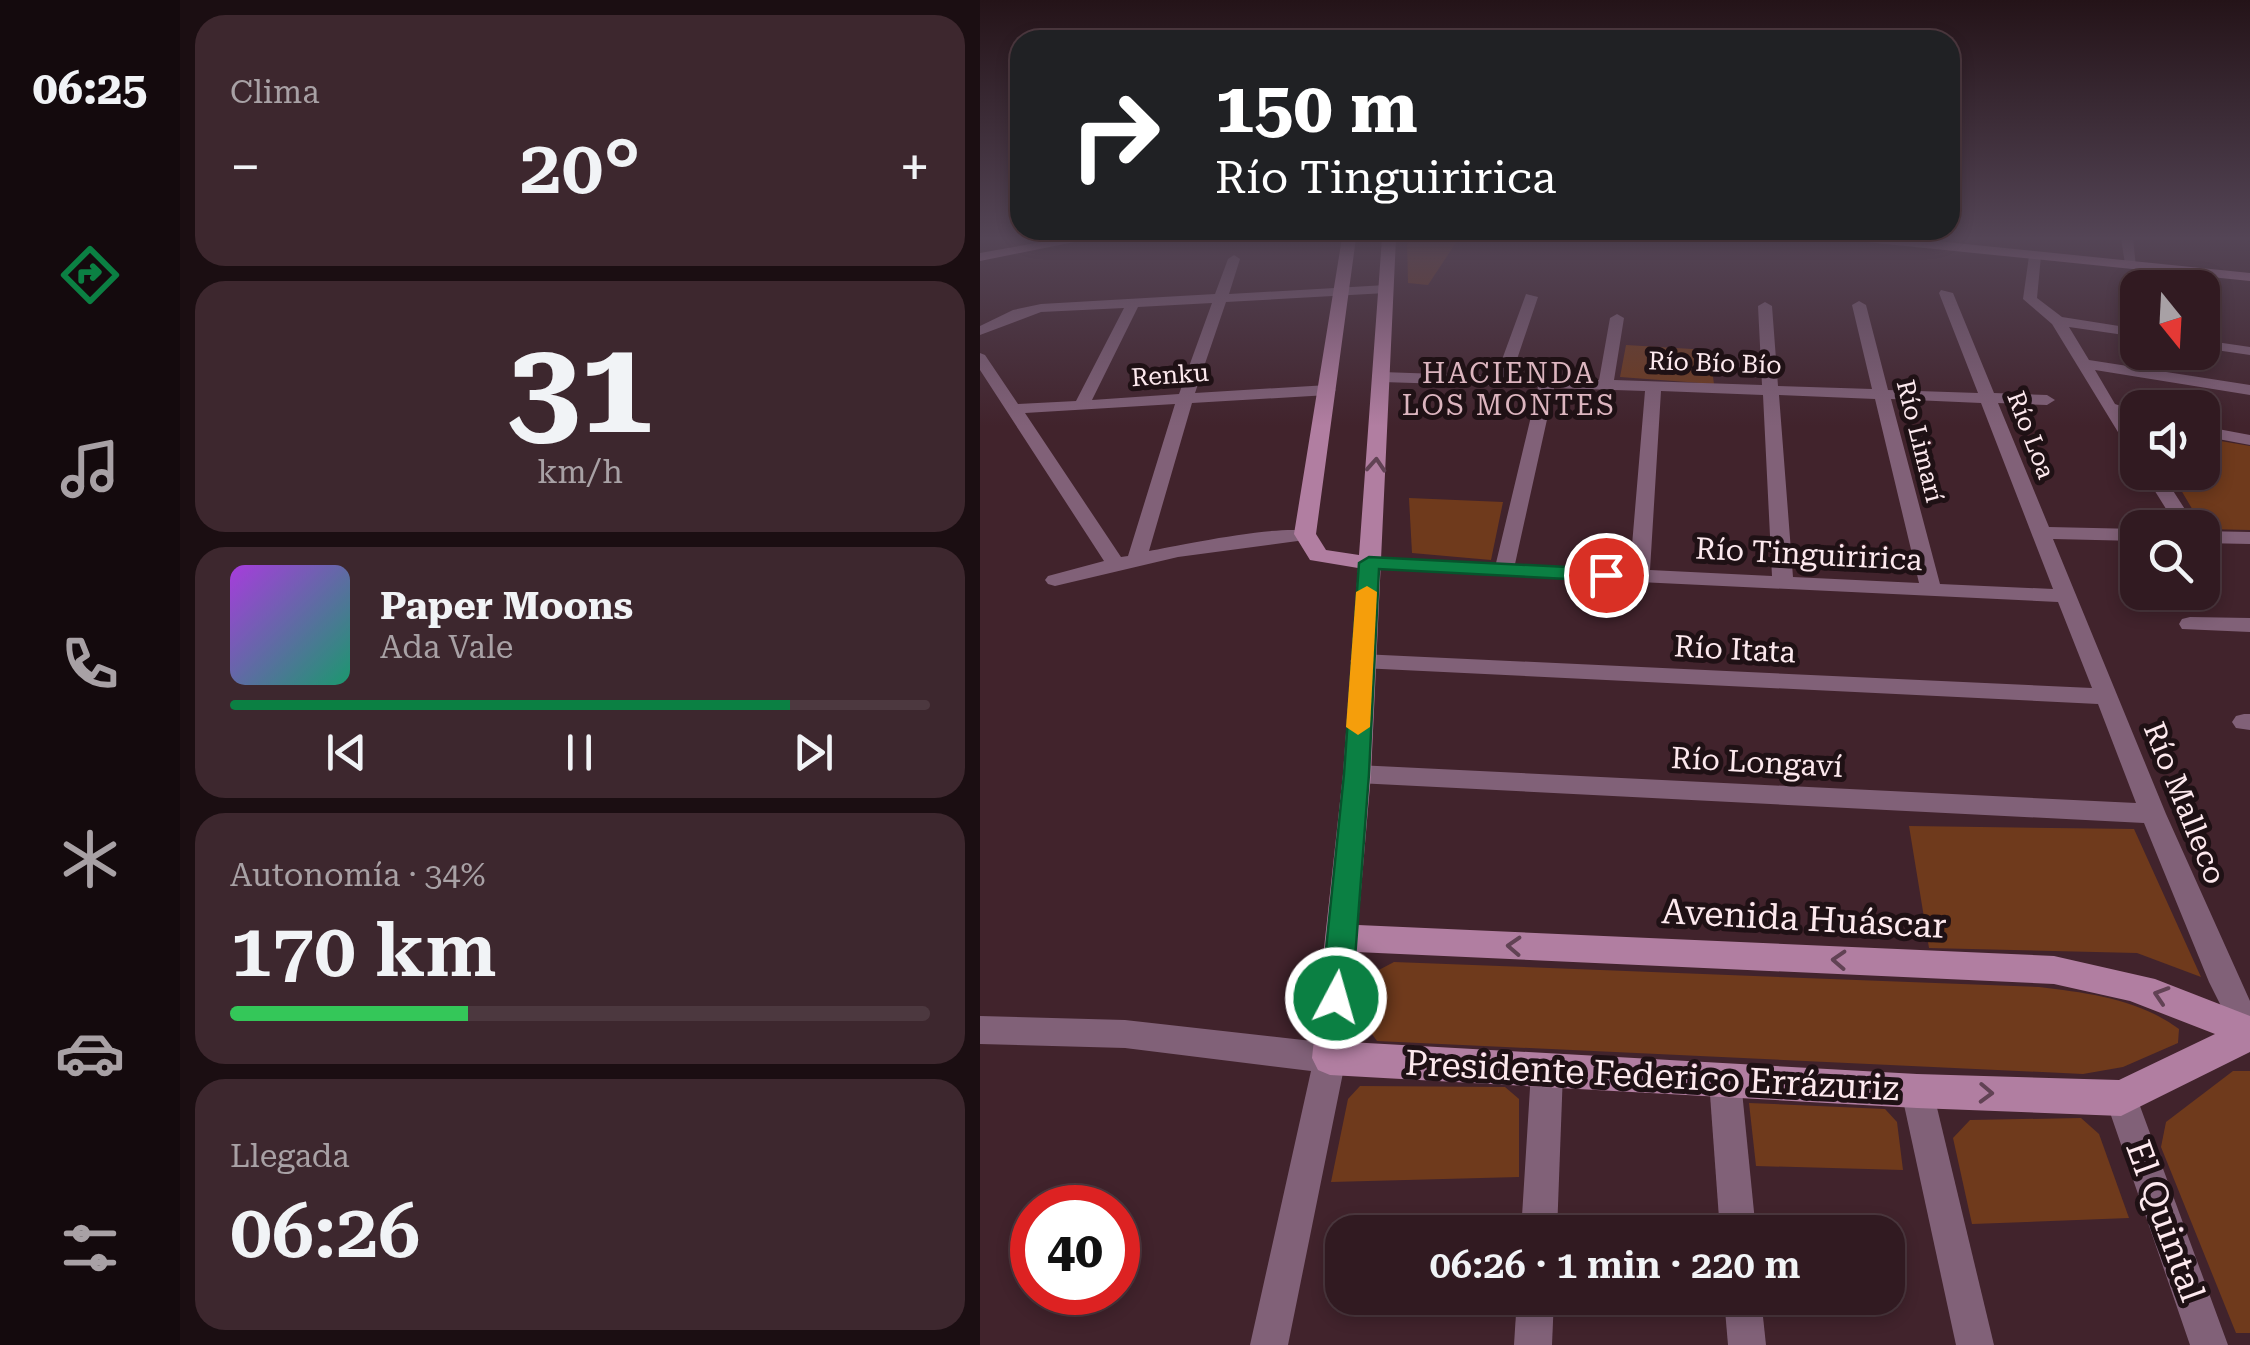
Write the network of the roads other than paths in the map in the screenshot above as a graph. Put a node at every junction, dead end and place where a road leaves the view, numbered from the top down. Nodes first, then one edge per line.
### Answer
1 (1161, 301) edge
2 (1220, 301) edge
3 (1339, 301) edge
4 (1385, 301) edge
5 (1530, 301) edge
6 (1949, 301) edge
7 (2032, 301) edge
8 (1134, 302) junction
9 (1859, 304) dead end
10 (1765, 306) dead end
11 (1617, 318) dead end
12 (2058, 321) junction
13 (2120, 330) edge
14 (980, 331) edge
15 (2220, 347) edge
16 (2250, 351) edge
17 (980, 358) edge
18 (2083, 364) junction
19 (1382, 377) junction
20 (1502, 380) junction
21 (1547, 382) junction
22 (1606, 384) junction
23 (1653, 386) junction
24 (1328, 390) junction
25 (1772, 390) junction
26 (2250, 390) edge
27 (1882, 394) junction
28 (1990, 398) junction
29 (1185, 399) junction
30 (2047, 400) dead end
31 (1081, 406) junction
32 (2108, 407) junction
33 (1016, 409) junction
34 (2120, 411) edge
35 (2120, 425) edge
36 (2220, 434) edge
37 (2250, 440) edge
38 (2042, 532) junction
39 (1305, 534) junction
40 (2120, 535) edge
41 (2220, 537) edge
42 (2250, 538) edge
43 (1137, 558) junction
44 (1115, 563) junction
45 (1369, 563) junction
46 (1504, 570) junction
47 (1640, 576) junction
48 (1054, 580) dead end
49 (1783, 582) junction
50 (1930, 589) junction
51 (2067, 596) junction
52 (2190, 624) dead end
53 (2250, 625) edge
54 (1361, 661) junction
55 (2107, 698) junction
56 (1356, 774) junction
57 (2153, 814) junction
58 (1343, 938) junction
59 (980, 1030) edge
60 (2250, 1033) edge
61 (1330, 1058) junction
62 (1547, 1072) junction
63 (1725, 1081) junction
64 (1918, 1091) junction
65 (2121, 1098) junction
66 (1540, 1215) edge
67 (1737, 1215) edge
68 (1535, 1315) edge
69 (1744, 1315) edge
70 (1269, 1345) edge
71 (1534, 1345) edge
72 (1747, 1345) edge
73 (1975, 1345) edge
74 (2209, 1345) edge

1 - 8 street
2 - 29 street
3 - 24 street
4 - 19 street
5 - 20 street
6 - 28 street, Río Loa
7 - 12 street
8 - 14 street
8 - 31 street
9 - 27 street, Río Limarí
10 - 25 street
11 - 22 street
12 - 13 street
12 - 18 street
15 - 16 street
17 - 33 street
18 - 26 street
18 - 32 street
19 - 20 street, Río Bío Bío
45 -> 19 street
20 - 21 street, Río Bío Bío
21 - 22 street, Río Bío Bío
21 - 46 street
22 - 23 street, Río Bío Bío
23 - 25 street, Río Bío Bío
23 - 47 street
24 - 29 street, Renku
24 - 39 street
25 - 27 street, Río Bío Bío
25 - 49 street
27 - 28 street, Río Bío Bío
27 - 50 street, Río Limarí
28 - 30 street, Río Bío Bío
28 - 38 street, Río Loa
29 - 31 street, Renku
29 - 43 street
31 - 33 street, Renku
32 - 34 street
32 - 35 street
33 - 44 street
36 - 37 street
38 - 40 street
38 - 51 street, Río Loa
39 - 43 street
39 - 45 street
41 - 42 street
43 - 44 street
44 - 48 street
45 - 46 street, Río Tinguiririca
45 - 54 street
46 - 47 street, Río Tinguiririca
47 - 49 street, Río Tinguiririca
49 - 50 street, Río Tinguiririca
50 - 51 street, Río Tinguiririca
51 - 55 street, Río Malleco
52 - 53 street
54 - 55 street, Río Itata
54 - 56 street
55 - 57 street, Río Malleco
56 - 57 street, Río Longaví
56 - 58 street
57 - 60 street, Río Malleco
60 -> 58 street, Avenida Huáscar
58 - 61 street
59 - 61 street, Presidente Federico Errázuriz
60 - 65 street, Presidente Federico Errázuriz
61 - 62 street, Presidente Federico Errázuriz
61 - 70 street
62 - 63 street, Presidente Federico Errázuriz
62 - 66 street
63 - 64 street, Presidente Federico Errázuriz
63 - 67 street
64 -> 65 street, Presidente Federico Errázuriz
64 - 73 street
65 - 74 street, El Quintal
68 - 71 street
69 - 72 street

